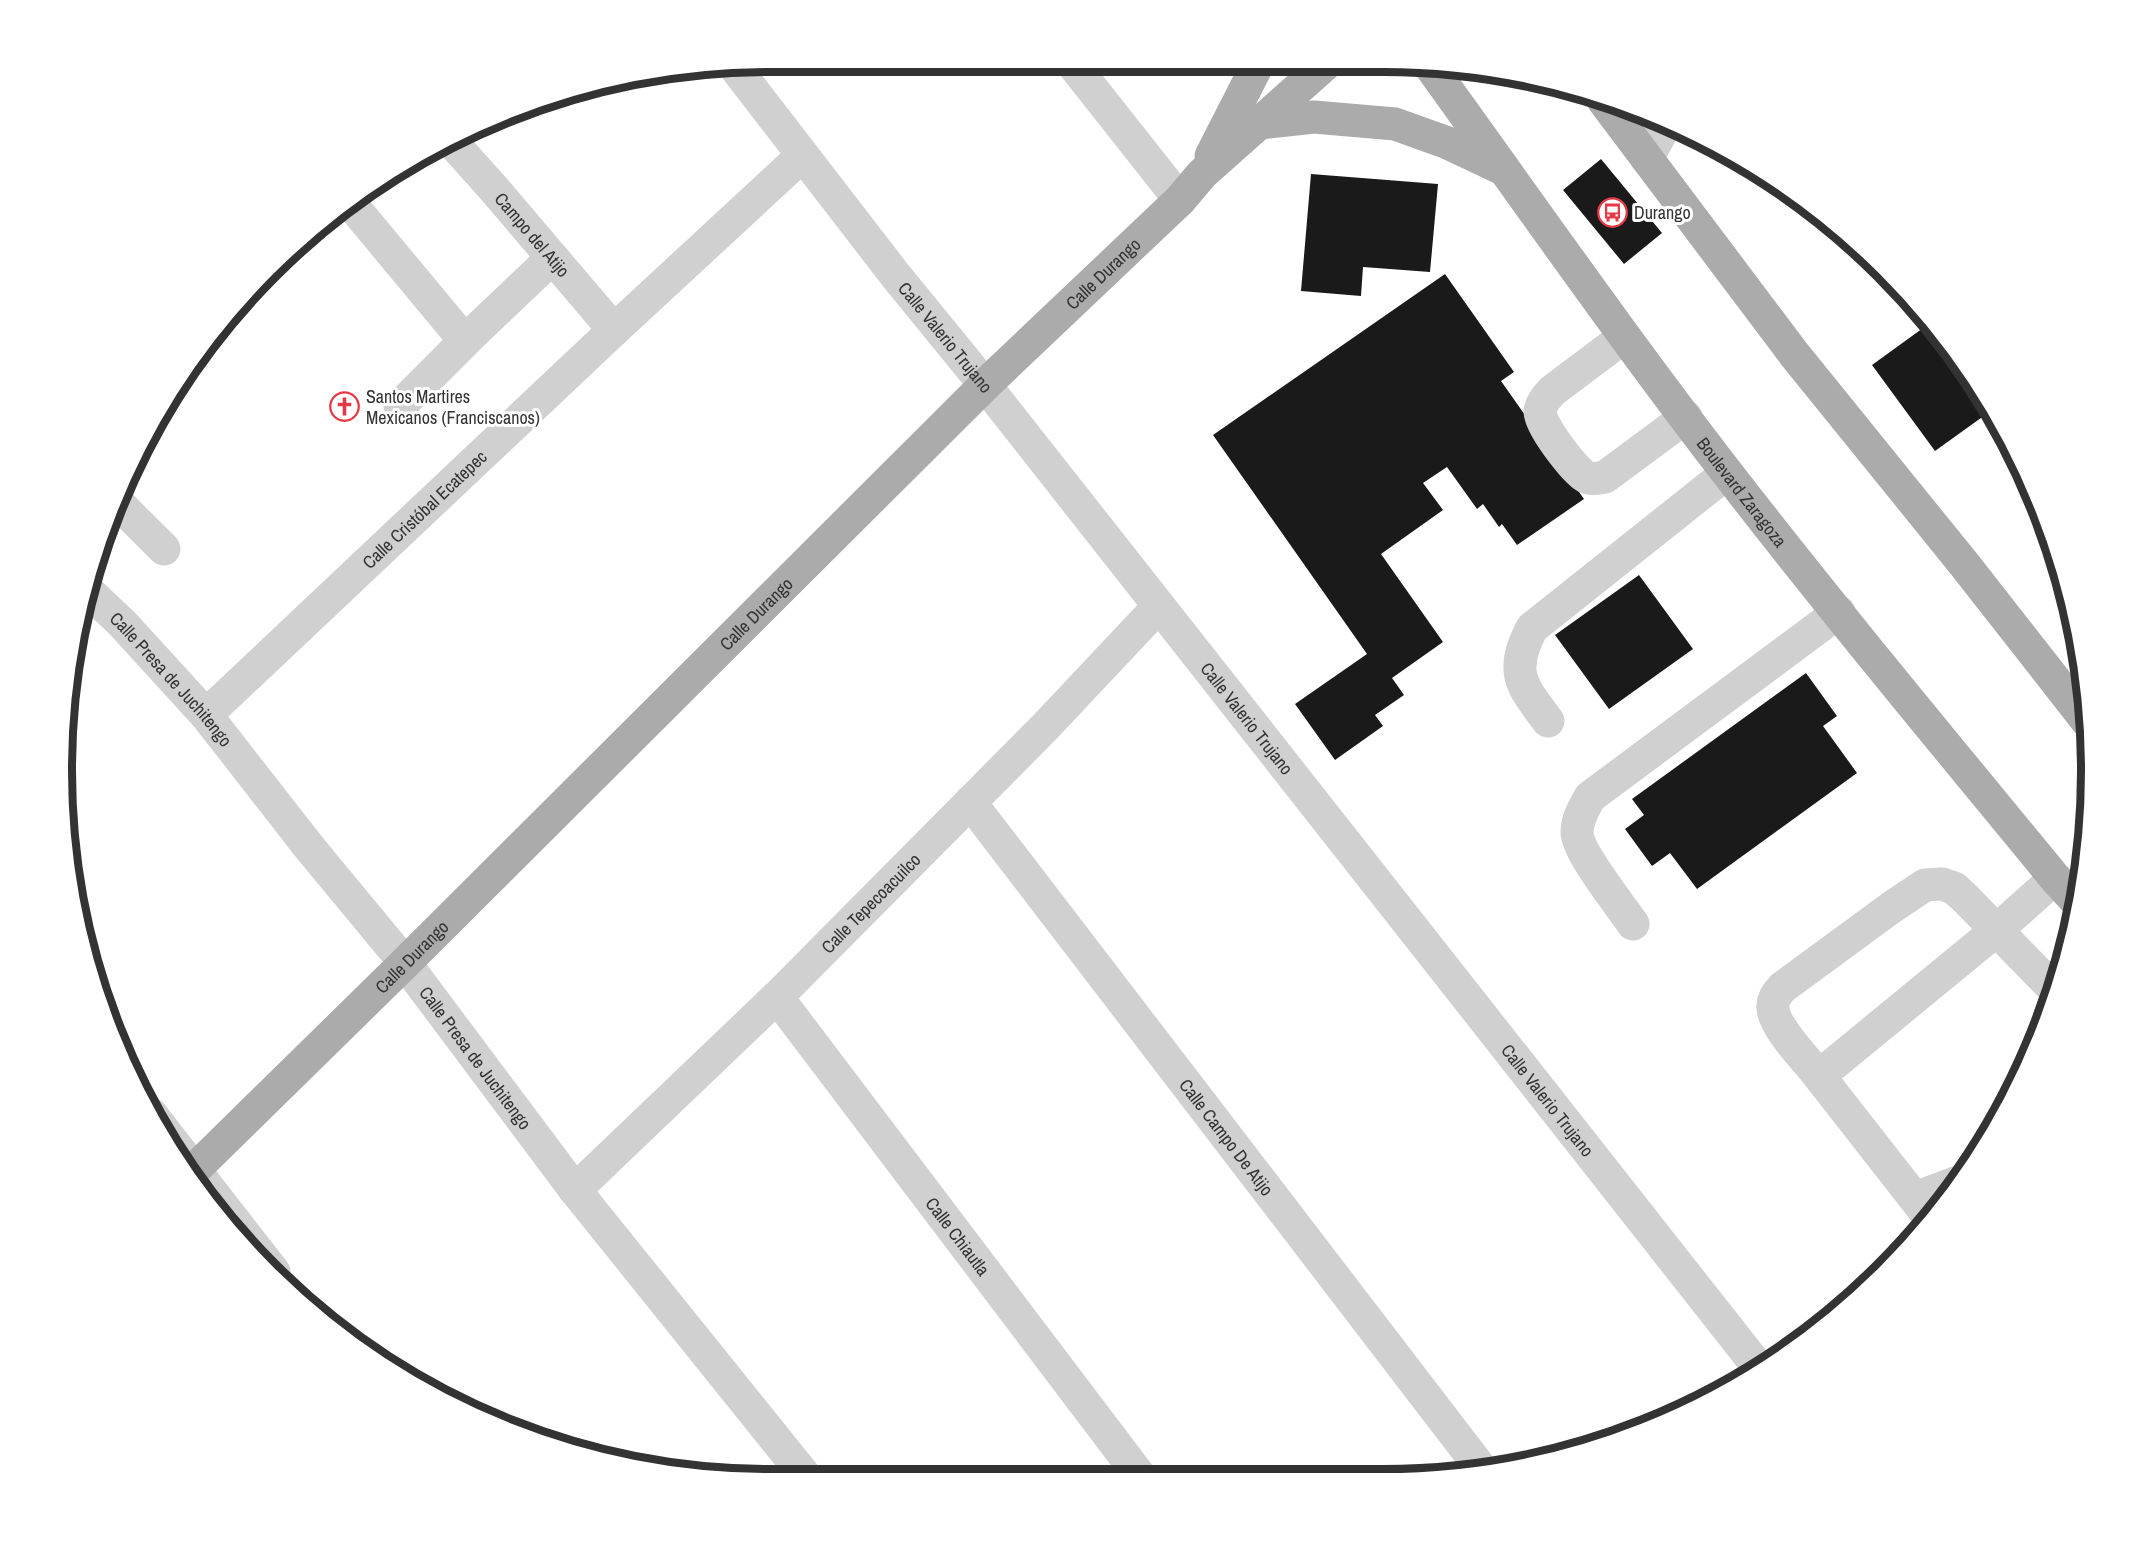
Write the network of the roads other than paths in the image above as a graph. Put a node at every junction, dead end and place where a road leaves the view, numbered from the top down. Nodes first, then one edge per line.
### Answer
1 (1079, 72) edge
2 (1253, 72) edge
3 (1317, 72) edge
4 (739, 73) edge
5 (1436, 74) edge
6 (1611, 110) edge
7 (1259, 123) junction
8 (1662, 131) edge
9 (456, 147) edge
10 (802, 156) junction
11 (1647, 159) junction
12 (1505, 169) junction
13 (1202, 174) junction
14 (1179, 200) junction
15 (355, 209) edge
16 (552, 258) junction
17 (614, 330) junction
18 (1624, 336) junction
19 (465, 341) junction
20 (985, 385) junction
21 (400, 406) dead end
22 (1686, 417) junction
23 (1727, 473) junction
24 (123, 508) edge
25 (164, 549) dead end
26 (94, 597) edge
27 (1158, 607) junction
28 (1839, 612) junction
29 (2078, 710) edge
30 (206, 715) junction
31 (1548, 722) dead end
32 (970, 802) junction
33 (2066, 890) edge
34 (1633, 924) dead end
35 (1998, 929) junction
36 (405, 963) junction
37 (2048, 982) edge
38 (777, 997) junction
39 (1819, 1076) junction
40 (196, 1168) edge
41 (575, 1190) junction
42 (1923, 1208) edge
43 (1755, 1361) edge
44 (1476, 1463) edge
45 (799, 1469) edge
46 (1135, 1469) edge

1 - 14 street
2 - 13 main road
3 - 7 main road, Calle Durango
4 - 10 street, Calle Valerio Trujano
5 - 12 main road, Boulevard Zaragoza
6 - 11 main road
7 - 12 main road
7 - 13 main road, Calle Durango
8 - 11 street
9 - 16 street, Campo del Atijo
10 - 17 street, Calle Cristóbal Ecatepec
10 - 20 street, Calle Valerio Trujano
11 - 29 main road
12 - 18 main road, Boulevard Zaragoza
13 - 14 main road, Calle Durango
14 - 20 main road, Calle Durango
15 - 19 street
16 - 17 street, Campo del Atijo
16 - 19 street
17 - 30 street, Calle Cristóbal Ecatepec
18 - 22 main road, Boulevard Zaragoza
18 - 22 street
19 - 21 street
20 - 27 street, Calle Valerio Trujano
20 - 36 main road, Calle Durango
22 - 23 main road, Boulevard Zaragoza
23 - 28 main road, Boulevard Zaragoza
23 - 31 street
24 - 25 street
26 - 30 street, Calle Presa de Juchitengo
27 - 32 street, Calle Tepecoacuilco
27 - 43 street, Calle Valerio Trujano
28 - 33 main road, Boulevard Zaragoza
28 - 34 street
30 - 36 street, Calle Presa de Juchitengo
32 - 38 street, Calle Tepecoacuilco
32 - 44 street, Calle Campo De Atijo
33 - 35 street
35 - 37 street
35 - 39 street
35 - 39 street
36 - 40 main road, Calle Durango
36 - 41 street, Calle Presa de Juchitengo
38 - 41 street, Calle Tepecoacuilco
38 - 46 street, Calle Chiautla
39 - 42 street
41 - 45 street, Calle Presa de Juchitengo

